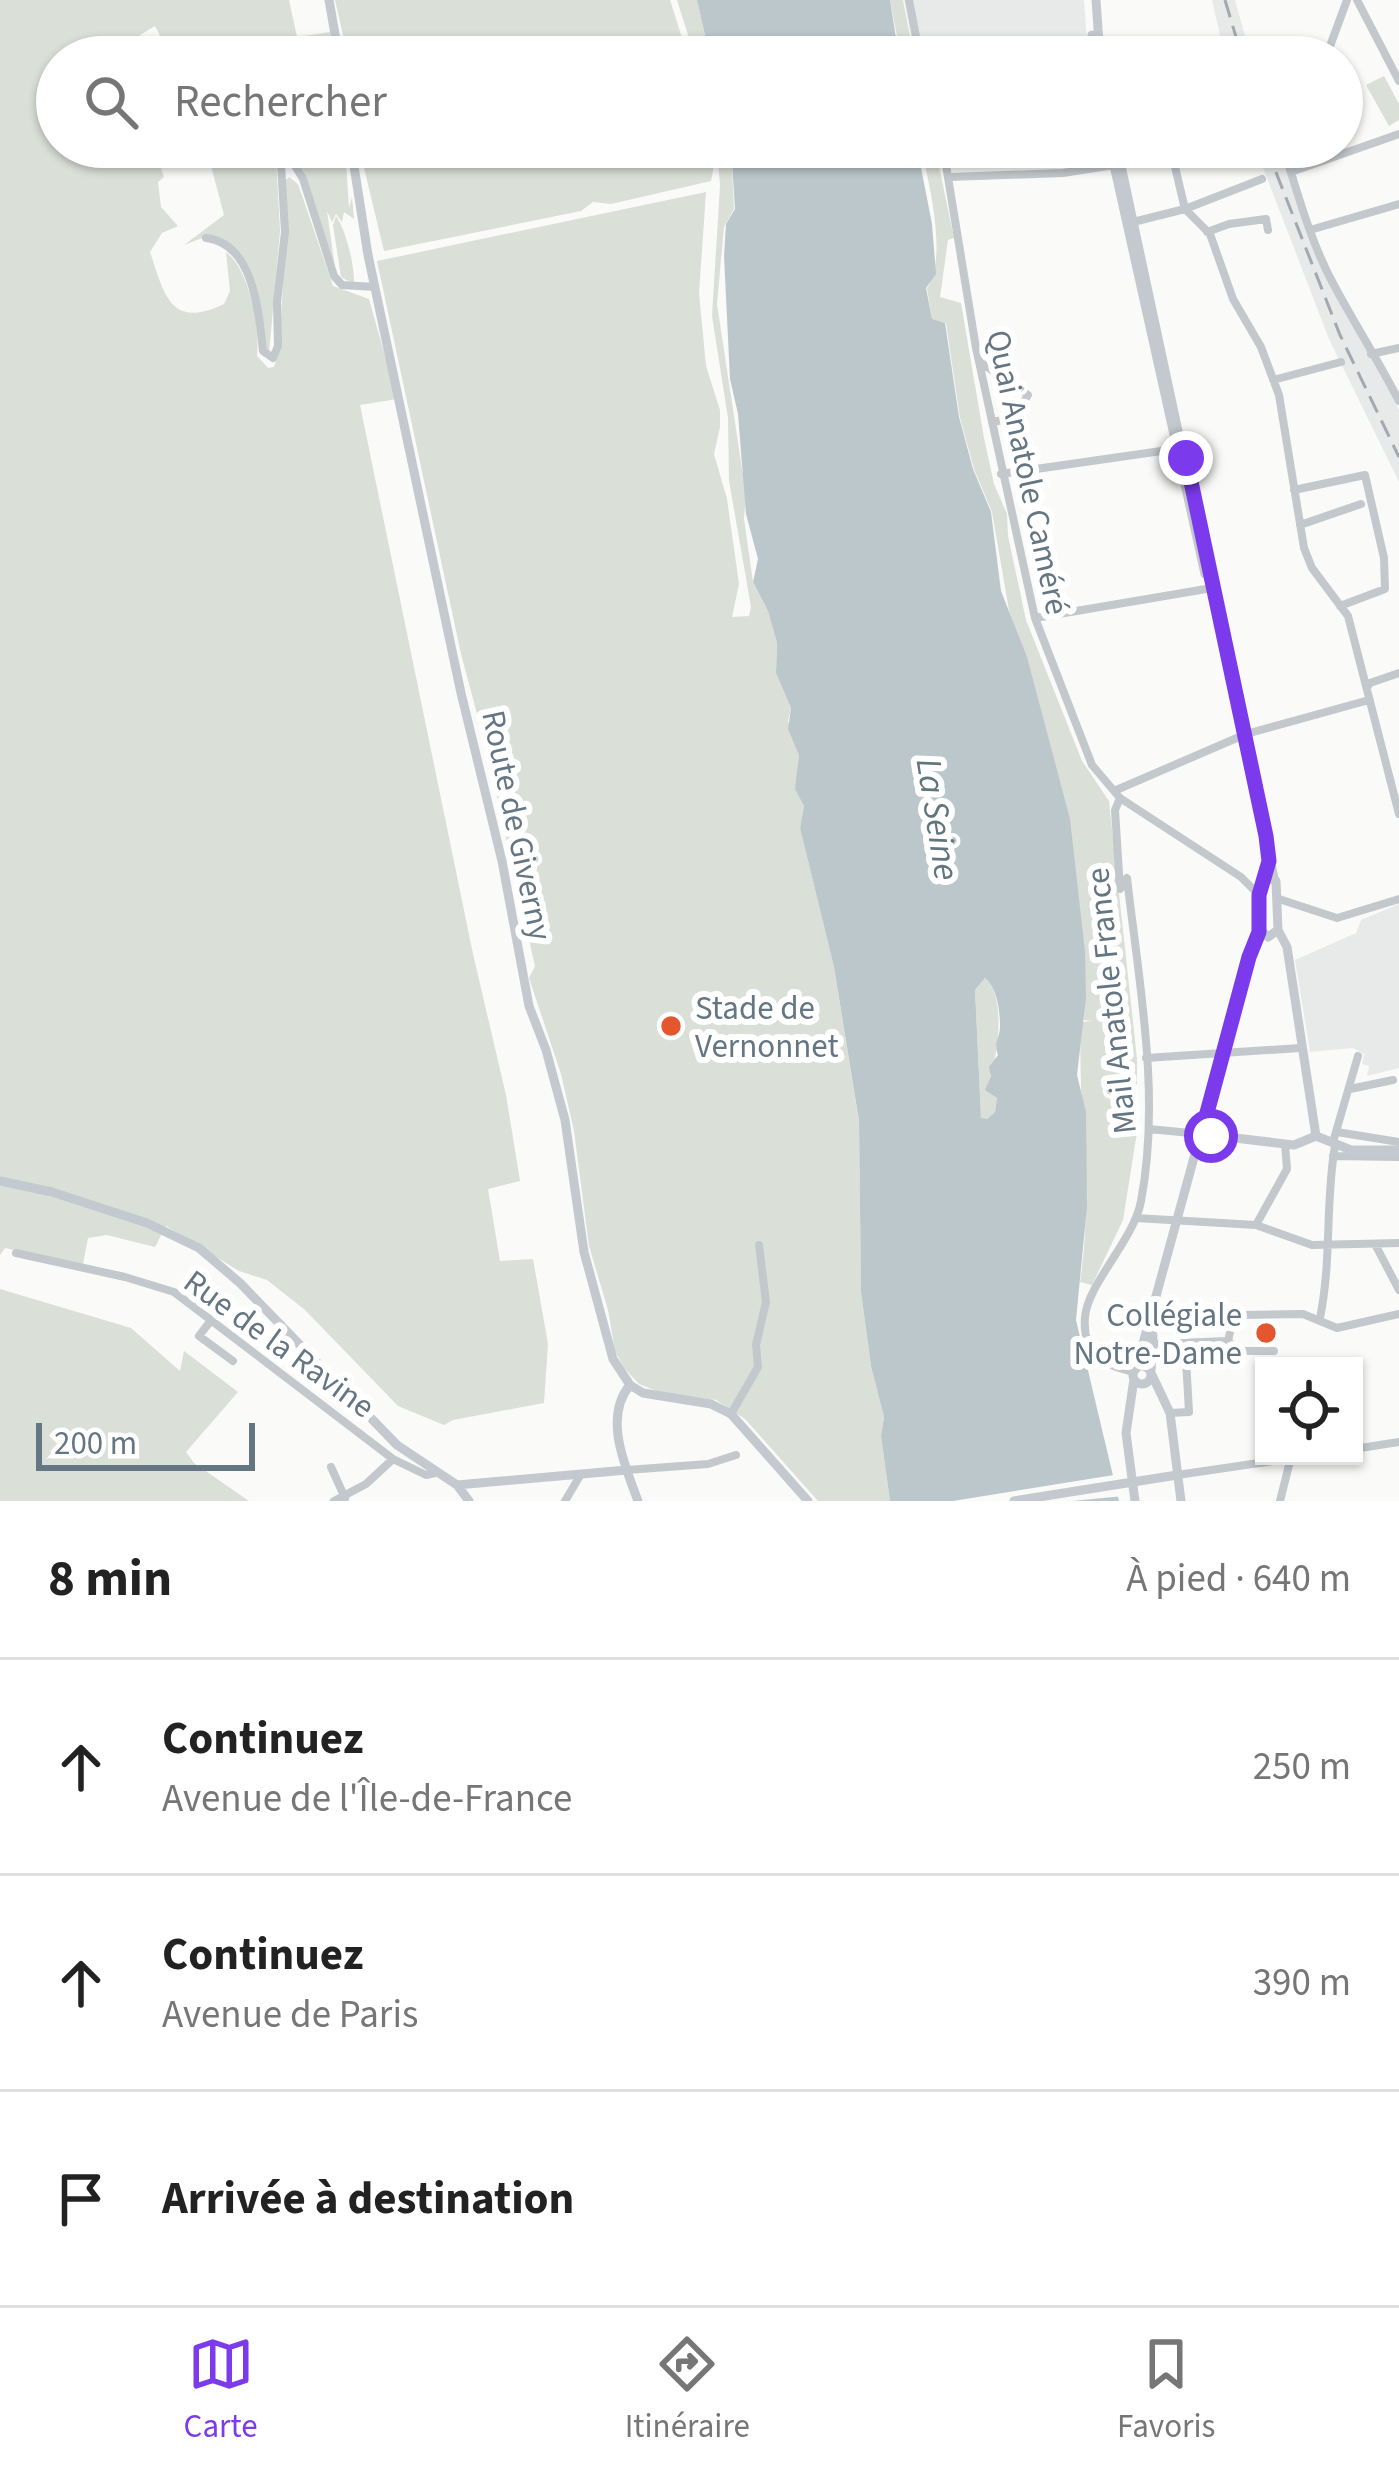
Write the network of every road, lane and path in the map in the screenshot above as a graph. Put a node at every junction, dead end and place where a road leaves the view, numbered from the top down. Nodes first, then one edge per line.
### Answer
1 (329, 0) edge
2 (909, 0) edge
3 (1093, 0) edge
4 (1346, 0) edge
5 (1357, 0) edge
6 (335, 36) edge
7 (916, 36) edge
8 (1096, 36) edge
9 (1333, 36) edge
10 (1399, 80) edge
11 (1399, 134) edge
12 (1363, 147) edge
13 (281, 168) edge
14 (296, 168) edge
15 (355, 168) edge
16 (948, 168) edge
17 (1097, 168) edge
18 (1119, 168) edge
19 (1179, 168) edge
20 (1290, 168) edge
21 (1302, 168) edge
22 (1291, 172) junction
23 (950, 177) junction
24 (1262, 178) dead end
25 (1399, 203) edge
26 (1185, 209) junction
27 (1130, 223) junction
28 (1268, 230) dead end
29 (1310, 230) junction
30 (1208, 232) junction
31 (206, 238) dead end
32 (375, 286) junction
33 (1399, 348) edge
34 (1373, 354) junction
35 (979, 361) junction
36 (1341, 362) dead end
37 (1274, 380) junction
38 (1399, 401) edge
39 (992, 422) junction
40 (1180, 448) junction
41 (1001, 474) junction
42 (1294, 490) junction
43 (1361, 504) dead end
44 (1300, 525) junction
45 (1211, 588) junction
46 (1340, 606) junction
47 (1035, 618) junction
48 (1399, 673) edge
49 (1366, 689) junction
50 (1369, 700) junction
51 (1246, 734) junction
52 (1117, 795) junction
53 (1399, 814) edge
54 (1240, 877) junction
55 (1269, 878) junction
56 (1259, 895) junction
57 (1279, 899) junction
58 (1399, 899) edge
59 (1269, 934) junction
60 (1300, 1048) junction
61 (1225, 1054) junction
62 (1358, 1056) dead end
63 (1145, 1058) junction
64 (1393, 1080) dead end
65 (1350, 1089) junction
66 (1149, 1129) junction
67 (1201, 1135) junction
68 (1316, 1136) junction
69 (1286, 1144) junction
70 (1334, 1147) junction
71 (1399, 1150) edge
72 (0, 1181) edge
73 (1136, 1218) junction
74 (1178, 1221) junction
75 (1256, 1225) junction
76 (1399, 1243) edge
77 (759, 1246) dead end
78 (1331, 1246) junction
79 (1376, 1246) junction
80 (16, 1253) dead end
81 (1399, 1290) edge
82 (1153, 1312) junction
83 (1399, 1314) edge
84 (1320, 1318) junction
85 (212, 1319) junction
86 (1228, 1341) junction
87 (1185, 1342) junction
88 (1152, 1344) junction
89 (1274, 1352) dead end
90 (233, 1361) dead end
91 (1144, 1378) junction
92 (630, 1385) junction
93 (1171, 1413) junction
94 (731, 1414) junction
95 (1399, 1442) edge
96 (1363, 1448) edge
97 (736, 1455) dead end
98 (393, 1459) junction
99 (1255, 1463) edge
100 (1289, 1465) edge
101 (331, 1467) dead end
102 (627, 1471) junction
103 (436, 1473) junction
104 (580, 1474) junction
105 (1177, 1475) junction
106 (457, 1485) junction
107 (339, 1500) edge
108 (468, 1501) edge
109 (565, 1501) edge
110 (638, 1501) edge
111 (808, 1501) edge
112 (1014, 1501) edge
113 (1135, 1501) edge
114 (1181, 1501) edge
115 (1280, 1501) edge

1 - 6 main road
2 - 7 street
3 - 8 main road
4 - 9 street
5 - 10 street
11 - 12 street
13 - 31 street
14 - 32 street
15 - 32 main road, Route de Giverny
16 - 23 street, Quai Anatole Caméré
17 - 23 street
18 - 27 main road
19 - 26 street
20 - 22 street
21 - 22 street
22 - 29 street
23 - 35 street, Quai Anatole Caméré
24 - 26 street
25 - 29 street
26 - 27 street
26 - 30 street
27 - 40 main road
28 - 30 street
29 - 34 street
30 - 37 street
32 - 92 main road, Route de Giverny
33 - 34 street
34 - 38 street
35 - 39 street, Quai Anatole Caméré
35 - 39 street
36 - 37 street
37 - 42 street
39 - 41 street, Quai Anatole Caméré
40 - 41 street
40 - 45 main road
41 - 47 street, Quai Anatole Caméré
42 - 44 street
42 - 46 street
43 - 44 street
44 - 46 street
45 - 47 street
45 - 51 main road
46 - 49 street
47 - 52 street, Quai Anatole Caméré
48 - 49 street
49 - 50 street
50 - 51 street
50 - 53 street
51 - 52 street
51 - 55 main road
52 - 54 street
52 - 63 street, Mail Anatole France
54 - 55 street
54 - 56 street
55 - 56 main road
55 - 57 main road
56 - 59 main road
57 - 58 street
57 - 59 main road
59 - 60 main road
59 - 61 main road
60 - 61 street
60 - 68 main road
61 - 63 street
61 - 67 main road
62 - 65 street
63 - 66 street, Mail Anatole France
64 - 65 street
65 - 70 street
66 - 67 street
66 - 73 street, Mail Anatole France
67 - 69 main road
67 - 74 main road
68 - 69 main road
68 - 70 main road
69 - 75 street
70 - 71 main road
70 - 78 street
72 - 103 main road
73 - 74 street
73 - 91 street, Mail Anatole France
74 - 75 street
74 - 82 main road
75 - 78 street
76 - 79 street
77 - 94 street
78 - 79 street
78 - 84 street
79 - 81 street
80 - 85 street, Rue de la Ravine
82 - 88 main road
82 - 91 main road
83 - 84 street
84 - 86 street
85 - 90 street
85 - 98 street, Rue de la Ravine
86 - 87 street
86 - 89 street
87 - 88 street
87 - 93 street
88 - 91 main road
91 - 93 main road
91 - 113 main road
92 - 94 main road
92 - 102 main road
93 - 105 main road
94 - 111 main road
95 - 96 street
97 - 102 street
98 - 103 street, Rue de la Ravine
98 - 107 street
99 - 105 street
100 - 115 street
101 - 107 street
102 - 104 main road
102 - 110 main road
103 - 106 main road
104 - 106 main road
104 - 109 street
105 - 112 main road
105 - 114 main road
106 - 108 main road

